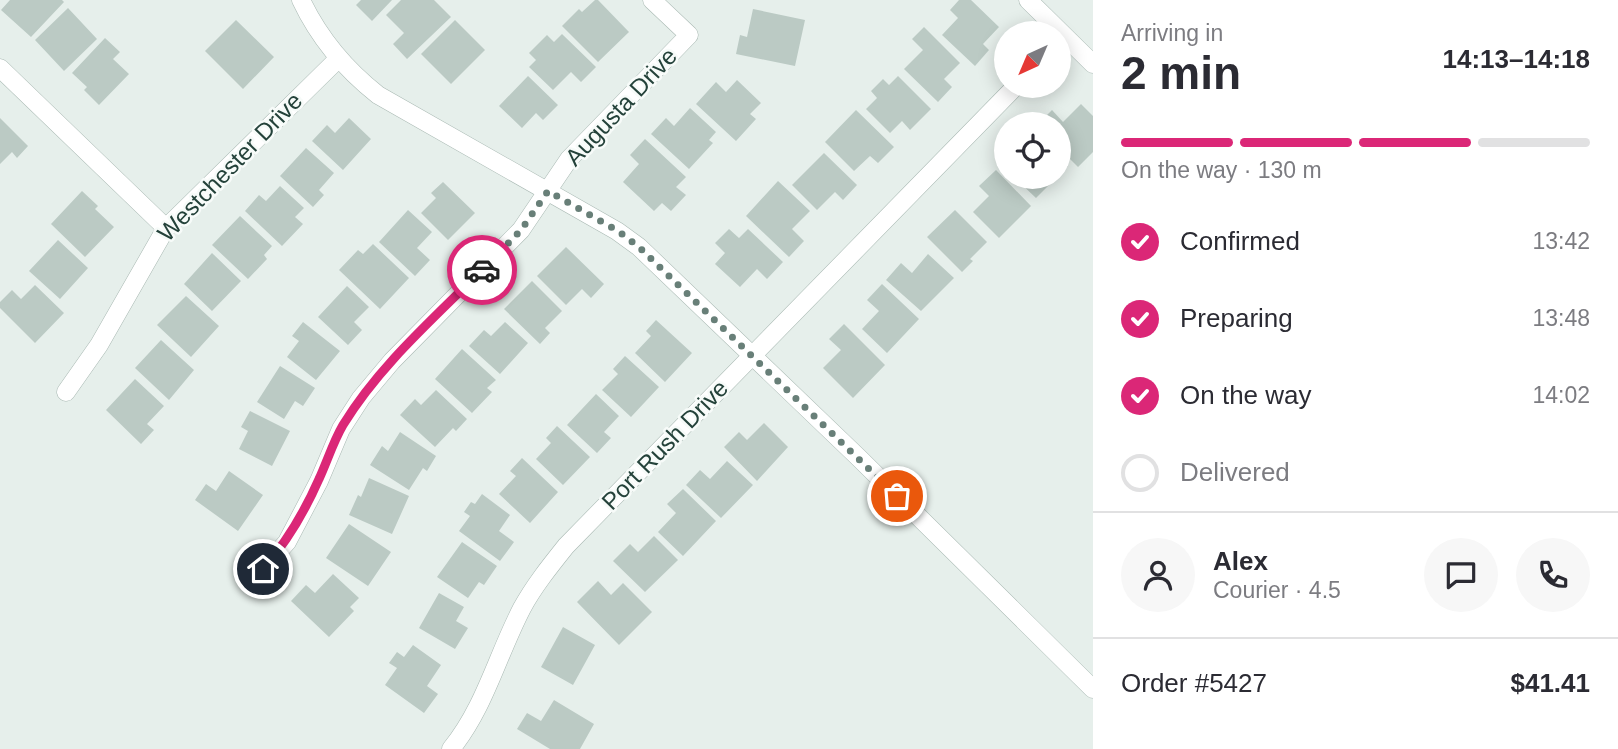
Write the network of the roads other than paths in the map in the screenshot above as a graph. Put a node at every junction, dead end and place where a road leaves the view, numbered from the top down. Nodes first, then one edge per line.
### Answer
1 (301, 0) edge
2 (652, 0) edge
3 (1028, 0) edge
4 (1046, 21) edge
5 (1071, 47) edge
6 (339, 58) junction
7 (1093, 64) edge
8 (0, 68) edge
9 (1004, 98) edge
10 (548, 191) junction
11 (166, 228) junction
12 (752, 356) junction
13 (66, 393) dead end
14 (253, 580) dead end
15 (1093, 689) edge
16 (451, 749) edge

1 - 6 street
2 - 10 street, Augusta Drive
3 - 4 street
5 - 7 street
6 - 10 street
6 - 11 street, Westchester Drive
8 - 11 street
9 - 12 street, Port Rush Drive
10 - 12 street
10 - 14 street, Augusta Drive
11 - 13 street, Westchester Drive
12 - 15 street
12 - 16 street, Port Rush Drive

